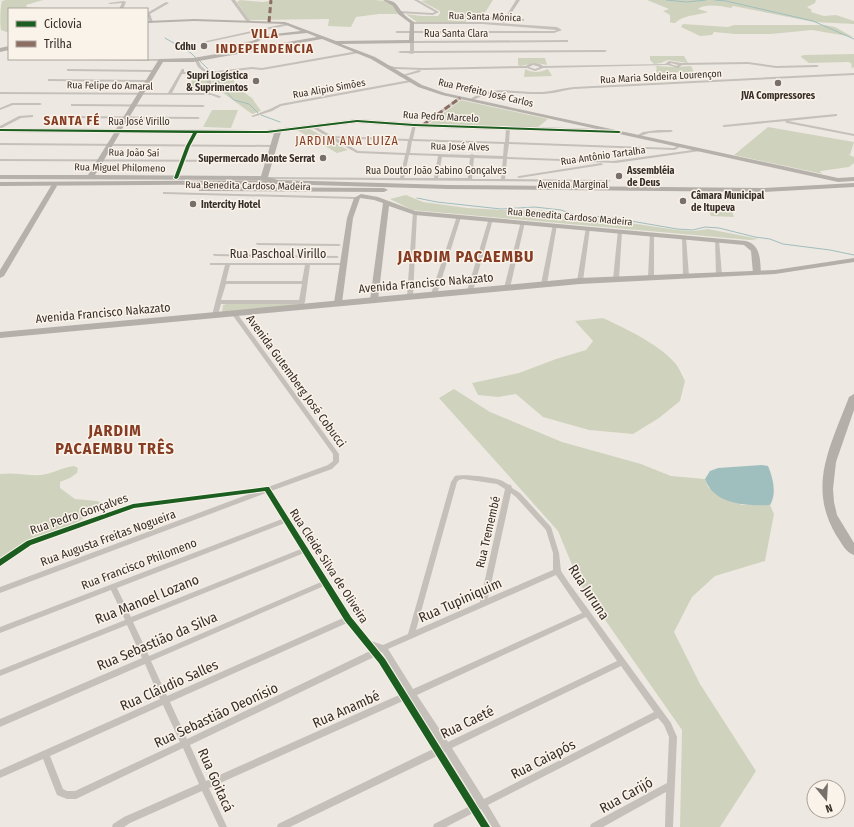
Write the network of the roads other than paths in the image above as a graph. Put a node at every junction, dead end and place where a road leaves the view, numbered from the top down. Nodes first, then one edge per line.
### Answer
1 (233, 0) edge
2 (385, 0) edge
3 (416, 0) edge
4 (518, 0) edge
5 (110, 3) dead end
6 (167, 3) dead end
7 (121, 8) edge
8 (400, 12) junction
9 (484, 18) dead end
10 (505, 19) junction
11 (523, 20) dead end
12 (248, 21) junction
13 (149, 22) edge
14 (412, 23) junction
15 (482, 23) junction
16 (288, 24) junction
17 (503, 24) junction
18 (308, 31) junction
19 (397, 32) dead end
20 (412, 32) junction
21 (483, 32) junction
22 (554, 32) junction
23 (322, 38) junction
24 (557, 41) junction
25 (567, 41) dead end
26 (204, 42) dead end
27 (330, 42) junction
28 (345, 42) junction
29 (412, 42) junction
30 (485, 42) junction
31 (337, 45) junction
32 (605, 51) dead end
33 (358, 52) junction
34 (400, 52) dead end
35 (412, 52) junction
36 (487, 52) junction
37 (561, 52) junction
38 (210, 56) junction
39 (196, 59) junction
40 (148, 60) edge
41 (161, 60) junction
42 (387, 66) junction
43 (817, 66) dead end
44 (527, 67) junction
45 (409, 68) junction
46 (68, 70) dead end
47 (154, 71) junction
48 (396, 72) junction
49 (209, 73) junction
50 (854, 74) edge
51 (401, 76) junction
52 (50, 80) dead end
53 (147, 81) junction
54 (410, 81) junction
55 (0, 93) edge
56 (140, 93) junction
57 (170, 93) junction
58 (208, 94) junction
59 (218, 98) dead end
60 (460, 98) junction
61 (471, 100) junction
62 (40, 104) dead end
63 (72, 105) dead end
64 (133, 105) junction
65 (203, 106) dead end
66 (0, 109) edge
67 (836, 115) dead end
68 (32, 116) dead end
69 (253, 116) dead end
70 (64, 117) dead end
71 (126, 118) junction
72 (198, 118) dead end
73 (779, 121) junction
74 (414, 125) junction
75 (424, 125) junction
76 (312, 126) junction
77 (724, 126) dead end
78 (0, 129) edge
79 (508, 129) junction
80 (118, 130) junction
81 (671, 130) dead end
82 (278, 131) junction
83 (605, 131) junction
84 (638, 136) junction
85 (854, 136) edge
86 (330, 137) junction
87 (410, 139) junction
88 (508, 142) junction
89 (0, 144) edge
90 (110, 145) junction
91 (273, 146) junction
92 (681, 146) junction
93 (700, 150) junction
94 (676, 151) junction
95 (407, 154) junction
96 (440, 155) junction
97 (472, 155) junction
98 (506, 156) junction
99 (0, 160) edge
100 (101, 160) junction
101 (269, 161) junction
102 (590, 161) junction
103 (616, 162) junction
104 (593, 165) junction
105 (532, 174) junction
106 (91, 176) junction
107 (854, 176) edge
108 (0, 177) edge
109 (829, 177) junction
110 (846, 177) junction
111 (271, 179) junction
112 (402, 179) junction
113 (434, 179) junction
114 (506, 179) junction
115 (854, 179) edge
116 (470, 180) junction
117 (536, 180) junction
118 (573, 180) junction
119 (838, 180) junction
120 (608, 181) joint
121 (253, 182) junction
122 (355, 183) junction
123 (0, 185) edge
124 (54, 186) junction
125 (236, 186) junction
126 (407, 186) junction
127 (854, 186) edge
128 (546, 188) junction
129 (824, 188) junction
130 (630, 189) junction
131 (386, 190) junction
132 (165, 193) dead end
133 (357, 196) junction
134 (370, 196) junction
135 (386, 202) junction
136 (415, 213) junction
137 (459, 217) junction
138 (491, 219) junction
139 (523, 222) junction
140 (555, 224) junction
141 (588, 228) junction
142 (620, 231) junction
143 (652, 234) junction
144 (684, 237) junction
145 (718, 240) junction
146 (258, 244) dead end
147 (281, 244) junction
148 (339, 245) dead end
149 (215, 255) dead end
150 (279, 256) junction
151 (337, 257) dead end
152 (854, 260) edge
153 (212, 264) dead end
154 (228, 264) junction
155 (308, 264) junction
156 (343, 264) junction
157 (273, 265) junction
158 (279, 265) junction
159 (757, 273) junction
160 (719, 275) junction
161 (0, 276) edge
162 (686, 276) junction
163 (651, 278) junction
164 (616, 279) junction
165 (580, 281) junction
166 (224, 282) junction
167 (305, 283) junction
168 (544, 284) junction
169 (507, 288) junction
170 (470, 291) junction
171 (434, 294) junction
172 (410, 296) junction
173 (374, 300) junction
174 (219, 302) junction
175 (338, 303) junction
176 (301, 304) junction
177 (234, 313) junction
178 (215, 315) junction
179 (0, 335) edge
180 (854, 397) edge
181 (336, 463) joint
182 (509, 488) junction
183 (267, 489) junction
184 (286, 520) junction
185 (305, 550) junction
186 (854, 551) edge
187 (0, 563) edge
188 (558, 571) junction
189 (325, 583) junction
190 (113, 586) junction
191 (0, 590) edge
192 (483, 604) junction
193 (586, 614) junction
194 (348, 619) junction
195 (130, 620) junction
196 (0, 630) edge
197 (411, 636) junction
198 (369, 644) junction
199 (383, 648) junction
200 (374, 653) junction
201 (147, 660) junction
202 (622, 662) junction
203 (0, 673) edge
204 (408, 695) junction
205 (166, 700) junction
206 (660, 713) junction
207 (0, 723) edge
208 (185, 744) junction
209 (442, 749) junction
210 (45, 754) junction
211 (0, 774) edge
212 (205, 785) junction
213 (671, 785) junction
214 (478, 806) junction
215 (116, 827) edge
216 (223, 827) edge
217 (281, 827) edge
218 (437, 827) edge
219 (486, 827) edge
220 (497, 827) edge
221 (594, 827) edge
222 (669, 827) edge

1 - 12 street
2 - 8 street
3 - 8 street
4 - 10 street
5 - 7 street
6 - 13 street
8 - 14 street
9 - 10 street
10 - 11 street
10 - 17 street
12 - 13 street, Rua Prefeito José Carlos
12 - 16 street, Rua Prefeito José Carlos
14 - 15 street, Rua Santa Mônica
14 - 20 street
15 - 17 street, Rua Santa Mônica
15 - 21 street
16 - 18 street, Rua Prefeito José Carlos
16 - 26 street
17 - 22 street, Rua Santa Mônica
18 - 23 street, Rua Prefeito José Carlos
18 - 38 street
19 - 20 street
20 - 21 street
20 - 29 street
21 - 22 street
21 - 30 street
22 - 24 street
23 - 27 street, Rua Prefeito José Carlos
23 - 38 street
24 - 25 street, Rua Santa Clara
24 - 30 street, Rua Santa Clara
24 - 37 street
27 - 28 street, Rua Santa Clara
27 - 31 street, Rua Prefeito José Carlos
28 - 29 street, Rua Santa Clara
28 - 31 street
29 - 30 street, Rua Santa Clara
29 - 35 street
30 - 36 street
31 - 33 street, Rua Prefeito José Carlos
32 - 37 street
33 - 42 street, Rua Prefeito José Carlos
33 - 49 street
34 - 35 street
35 - 36 street
36 - 37 street
38 - 39 street
39 - 41 street
39 - 49 street
40 - 41 street
41 - 47 street
42 - 45 street
42 - 48 street, Rua Prefeito José Carlos
43 - 44 street
44 - 45 street
44 - 51 street
45 - 48 street
46 - 47 street
47 - 53 street
48 - 51 street, Rua Prefeito José Carlos
49 - 57 street
49 - 58 street
50 - 61 street, Rua Maria Soldeira Lourençon
51 - 54 street, Rua Prefeito José Carlos
52 - 53 street
53 - 56 street
54 - 60 street, Rua Prefeito José Carlos
54 - 69 street, Rua Alipio Simões
55 - 56 street, Rua Felipe do Amaral
56 - 57 street, Rua Felipe do Amaral
56 - 64 street
57 - 58 street, Rua Felipe do Amaral
58 - 59 street, Rua Felipe do Amaral
60 - 61 street, Rua Prefeito José Carlos
60 - 75 street
61 - 83 street, Rua Prefeito José Carlos
62 - 66 street
63 - 64 street
64 - 65 street
64 - 71 street
67 - 73 street
68 - 78 street
70 - 71 street
71 - 72 street
71 - 80 street
73 - 77 street
73 - 85 street
74 - 75 street, Rua Pedro Marcelo
74 - 76 street, Rua Pedro Marcelo
74 - 87 street
75 - 79 street, Rua Pedro Marcelo
76 - 82 street, Rua Pedro Marcelo
76 - 86 street, Rua José Alves
78 - 80 street, Rua José Virillo
79 - 83 street, Rua Pedro Marcelo
79 - 88 street
80 - 82 street, Rua José Virillo
80 - 90 street
81 - 84 street
82 - 91 street
83 - 84 street, Rua Pedro Marcelo
84 - 92 street
86 - 87 street
86 - 95 street, Rua José Alves
87 - 88 street
87 - 95 street
88 - 94 street
88 - 98 street
89 - 90 street
90 - 91 street
90 - 100 street
91 - 101 street
92 - 93 street
92 - 94 street
93 - 94 street, Rua Antônio Tartalha
93 - 109 street
94 - 103 street, Rua Antônio Tartalha
95 - 96 street, Rua José Alves
95 - 112 street
96 - 97 street, Rua José Alves
96 - 113 street
97 - 98 street, Rua José Alves
97 - 116 street
98 - 102 street, Rua José Alves
98 - 114 street
99 - 100 street, Rua João Saí
100 - 101 street, Rua João Saí
100 - 106 street
101 - 111 street
102 - 103 street, Rua José Alves
102 - 104 street
103 - 104 street, Rua Antônio Tartalha
104 - 105 street, Rua Antônio Tartalha
105 - 114 street, Rua Antônio Tartalha
105 - 117 street
106 - 108 street, Rua Miguel Philomeno
106 - 125 street, Rua Miguel Philomeno
107 - 110 street
109 - 110 street
109 - 119 street
110 - 119 street
111 - 112 street, Rua Doutor João Sabino Gonçalves
111 - 121 main road
111 - 121 street
111 - 122 main road
111 - 125 street, Rua Miguel Philomeno
112 - 113 street, Rua Doutor João Sabino Gonçalves
113 - 116 street, Rua Doutor João Sabino Gonçalves
113 - 126 main road
114 - 116 street, Rua Doutor João Sabino Gonçalves
114 - 117 street, Rua Doutor João Sabino Gonçalves
115 - 119 street
116 - 128 main road
117 - 118 street, Rua Doutor João Sabino Gonçalves
118 - 120 street, Rua Doutor João Sabino Gonçalves
118 - 128 main road
119 - 129 main road
120 - 130 main road
121 - 125 main road
122 - 126 main road
122 - 133 main road
123 - 124 main road
123 - 125 main road
124 - 125 main road
124 - 161 street
125 - 132 street, Rua Benedita Cardoso Madeira
125 - 133 main road, Avenida Marginal
126 - 128 main road
127 - 129 main road
127 - 131 main road, Avenida Marginal
128 - 130 main road
129 - 130 main road
131 - 133 main road, Avenida Marginal
131 - 134 street
133 - 134 street, Rua Benedita Cardoso Madeira
133 - 156 street
134 - 135 street, Rua Benedita Cardoso Madeira
135 - 136 street, Rua Benedita Cardoso Madeira
135 - 173 street
136 - 137 street, Rua Benedita Cardoso Madeira
136 - 172 street
137 - 138 street, Rua Benedita Cardoso Madeira
137 - 171 street
138 - 139 street, Rua Benedita Cardoso Madeira
138 - 170 street
139 - 140 street, Rua Benedita Cardoso Madeira
139 - 169 street
140 - 141 street, Rua Benedita Cardoso Madeira
140 - 168 street
141 - 142 street, Rua Benedita Cardoso Madeira
141 - 165 street
142 - 143 street, Rua Benedita Cardoso Madeira
142 - 164 street
143 - 144 street, Rua Benedita Cardoso Madeira
143 - 163 street
144 - 145 street, Rua Benedita Cardoso Madeira
144 - 162 street
145 - 159 street, Rua Benedita Cardoso Madeira
145 - 160 street
146 - 147 street
147 - 148 street
147 - 150 street
149 - 150 street
150 - 151 street
150 - 157 street
150 - 158 street
152 - 159 main road, Avenida Francisco Nakazato
153 - 154 street, Rua Paschoal Virillo
154 - 157 street, Rua Paschoal Virillo
154 - 166 street
155 - 156 street, Rua Paschoal Virillo
155 - 158 street, Rua Paschoal Virillo
155 - 167 street
156 - 175 street
157 - 158 street, Rua Paschoal Virillo
159 - 160 main road, Avenida Francisco Nakazato
160 - 162 main road, Avenida Francisco Nakazato
162 - 163 main road, Avenida Francisco Nakazato
163 - 164 main road, Avenida Francisco Nakazato
164 - 165 main road, Avenida Francisco Nakazato
165 - 168 main road, Avenida Francisco Nakazato
166 - 167 street
166 - 174 street
167 - 176 street
168 - 169 main road, Avenida Francisco Nakazato
169 - 170 main road, Avenida Francisco Nakazato
170 - 171 main road, Avenida Francisco Nakazato
171 - 172 main road, Avenida Francisco Nakazato
172 - 173 main road, Avenida Francisco Nakazato
173 - 175 main road, Avenida Francisco Nakazato
174 - 176 street
174 - 178 street
175 - 176 main road, Avenida Francisco Nakazato
176 - 177 main road, Avenida Francisco Nakazato
177 - 178 main road, Avenida Francisco Nakazato
177 - 181 street, Avenida Gutemberg José Cobucci
178 - 179 main road, Avenida Francisco Nakazato
180 - 186 main road
181 - 183 street, Rua Augusta Freitas Nogueira
182 - 188 street, Rua Juruna
182 - 192 street, Rua Tremembé
182 - 197 street, Rua Juruna
183 - 184 street, Rua Cleide Silva de Oliveira
183 - 187 street, Rua Pedro Gonçalves
183 - 191 street, Rua Augusta Freitas Nogueira
184 - 185 street, Rua Cleide Silva de Oliveira
184 - 190 street, Rua Francisco Philomeno
185 - 189 street, Rua Cleide Silva de Oliveira
185 - 195 street, Rua Manoel Lozano
188 - 192 street, Rua Tupiniquim
188 - 193 street, Rua Juruna
189 - 194 street, Rua Cleide Silva de Oliveira
189 - 201 street, Rua Sebastião da Silva
190 - 195 street, Rua Goitacá
190 - 196 street, Rua Francisco Philomeno
192 - 197 street, Rua Tupiniquim
193 - 202 street, Rua Juruna
193 - 204 street, Rua Anambé
194 - 198 street, Rua Cleide Silva de Oliveira
194 - 205 street, Rua Cláudio Salles
195 - 201 street, Rua Goitacá
195 - 203 street, Rua Manoel Lozano
197 - 199 street, Rua Tupiniquim
198 - 199 street
198 - 200 street, Rua Cleide Silva de Oliveira
199 - 200 street, Rua Tupiniquim
199 - 204 street
200 - 204 street, Rua Cleide Silva de Oliveira
200 - 208 street, Rua Sebastião Deonísio
201 - 205 street, Rua Goitacá
201 - 207 street, Rua Sebastião da Silva
202 - 206 street, Rua Juruna
202 - 209 street, Rua Caeté
204 - 209 street
204 - 212 street, Rua Anambé
205 - 208 street, Rua Goitacá
205 - 210 street, Rua Cláudio Salles
206 - 213 street, Rua Juruna
206 - 214 street, Rua Caiapós
208 - 210 street, Rua Sebastião Deonísio
208 - 212 street, Rua Goitacá
209 - 214 street
209 - 217 street, Rua Caeté
210 - 211 street, Rua Cláudio Salles
212 - 215 street, Rua Anambé
212 - 216 street, Rua Goitacá
213 - 221 street, Rua Carijó
213 - 222 street, Rua Juruna
214 - 218 street, Rua Caiapós
214 - 219 street
214 - 220 street

